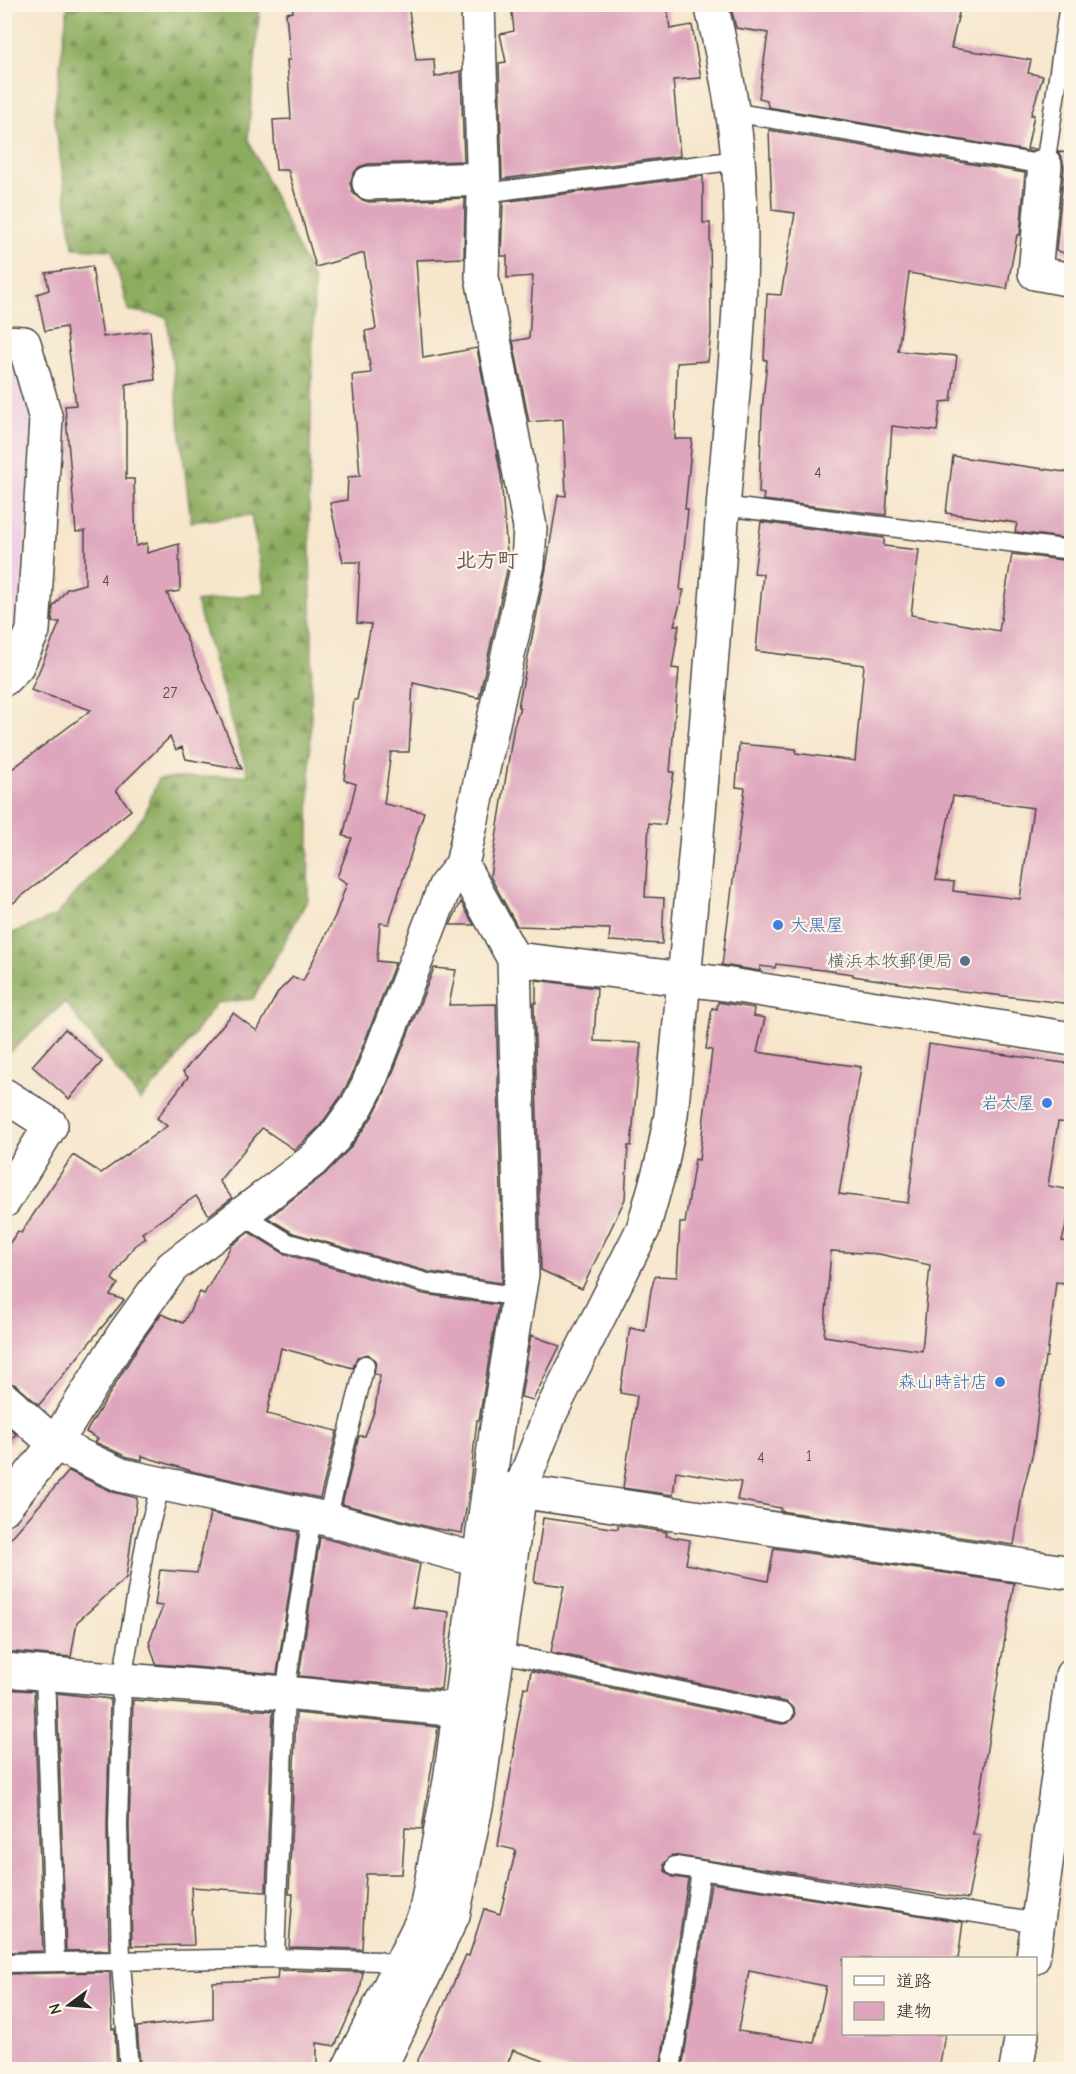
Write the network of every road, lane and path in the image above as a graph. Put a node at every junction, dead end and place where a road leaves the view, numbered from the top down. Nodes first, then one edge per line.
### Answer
1 (478, 4) edge
2 (711, 4) edge
3 (1069, 4) edge
4 (732, 111) junction
5 (738, 160) junction
6 (1045, 165) junction
7 (369, 183) dead end
8 (483, 186) junction
9 (1071, 280) edge
10 (4, 342) edge
11 (723, 506) junction
12 (1071, 550) edge
13 (4, 679) edge
14 (462, 865) junction
15 (514, 959) junction
16 (684, 978) junction
17 (1071, 1039) edge
18 (4, 1095) edge
19 (4, 1201) edge
20 (241, 1214) junction
21 (519, 1297) junction
22 (365, 1365) dead end
23 (4, 1399) edge
24 (55, 1444) junction
25 (161, 1484) junction
26 (505, 1489) junction
27 (4, 1508) edge
28 (319, 1517) junction
29 (478, 1560) junction
30 (1071, 1573) edge
31 (497, 1652) junction
32 (4, 1670) edge
33 (45, 1673) junction
34 (1071, 1675) edge
35 (122, 1680) junction
36 (285, 1693) junction
37 (459, 1710) junction
38 (784, 1713) dead end
39 (675, 1866) dead end
40 (702, 1870) junction
41 (1039, 1923) junction
42 (1033, 1957) edge
43 (275, 1958) junction
44 (55, 1962) junction
45 (121, 1962) junction
46 (4, 1963) edge
47 (397, 1969) junction
48 (1022, 2035) edge
49 (129, 2070) edge
50 (348, 2070) edge
51 (379, 2070) edge
52 (671, 2070) edge
53 (1016, 2070) edge

1 - 8 street
2 - 4 street
3 - 6 lane
4 - 5 street
4 - 6 lane
5 - 8 lane
5 - 11 street
6 - 9 street
7 - 8 street
8 - 14 street
10 - 13 street
11 - 12 lane
11 - 16 street
14 - 15 street
14 - 20 street
15 - 16 street
15 - 21 street
16 - 17 street
16 - 26 street
18 - 19 street
20 - 21 lane
20 - 24 street
21 - 26 street
22 - 28 lane
23 - 24 street
24 - 25 street
24 - 27 street
25 - 28 street
25 - 35 lane
26 - 29 street
26 - 30 street
26 - 31 street
28 - 29 street
28 - 36 lane
29 - 37 street
31 - 38 lane
31 - 51 street
32 - 33 street
33 - 35 street
33 - 44 lane
34 - 41 street
35 - 36 street
35 - 45 lane
36 - 37 street
36 - 43 lane
37 - 47 street
39 - 40 lane
40 - 41 lane
40 - 52 lane
41 - 42 street
43 - 45 lane
43 - 47 lane
44 - 45 lane
44 - 46 lane
45 - 49 lane
47 - 50 street
48 - 53 street

